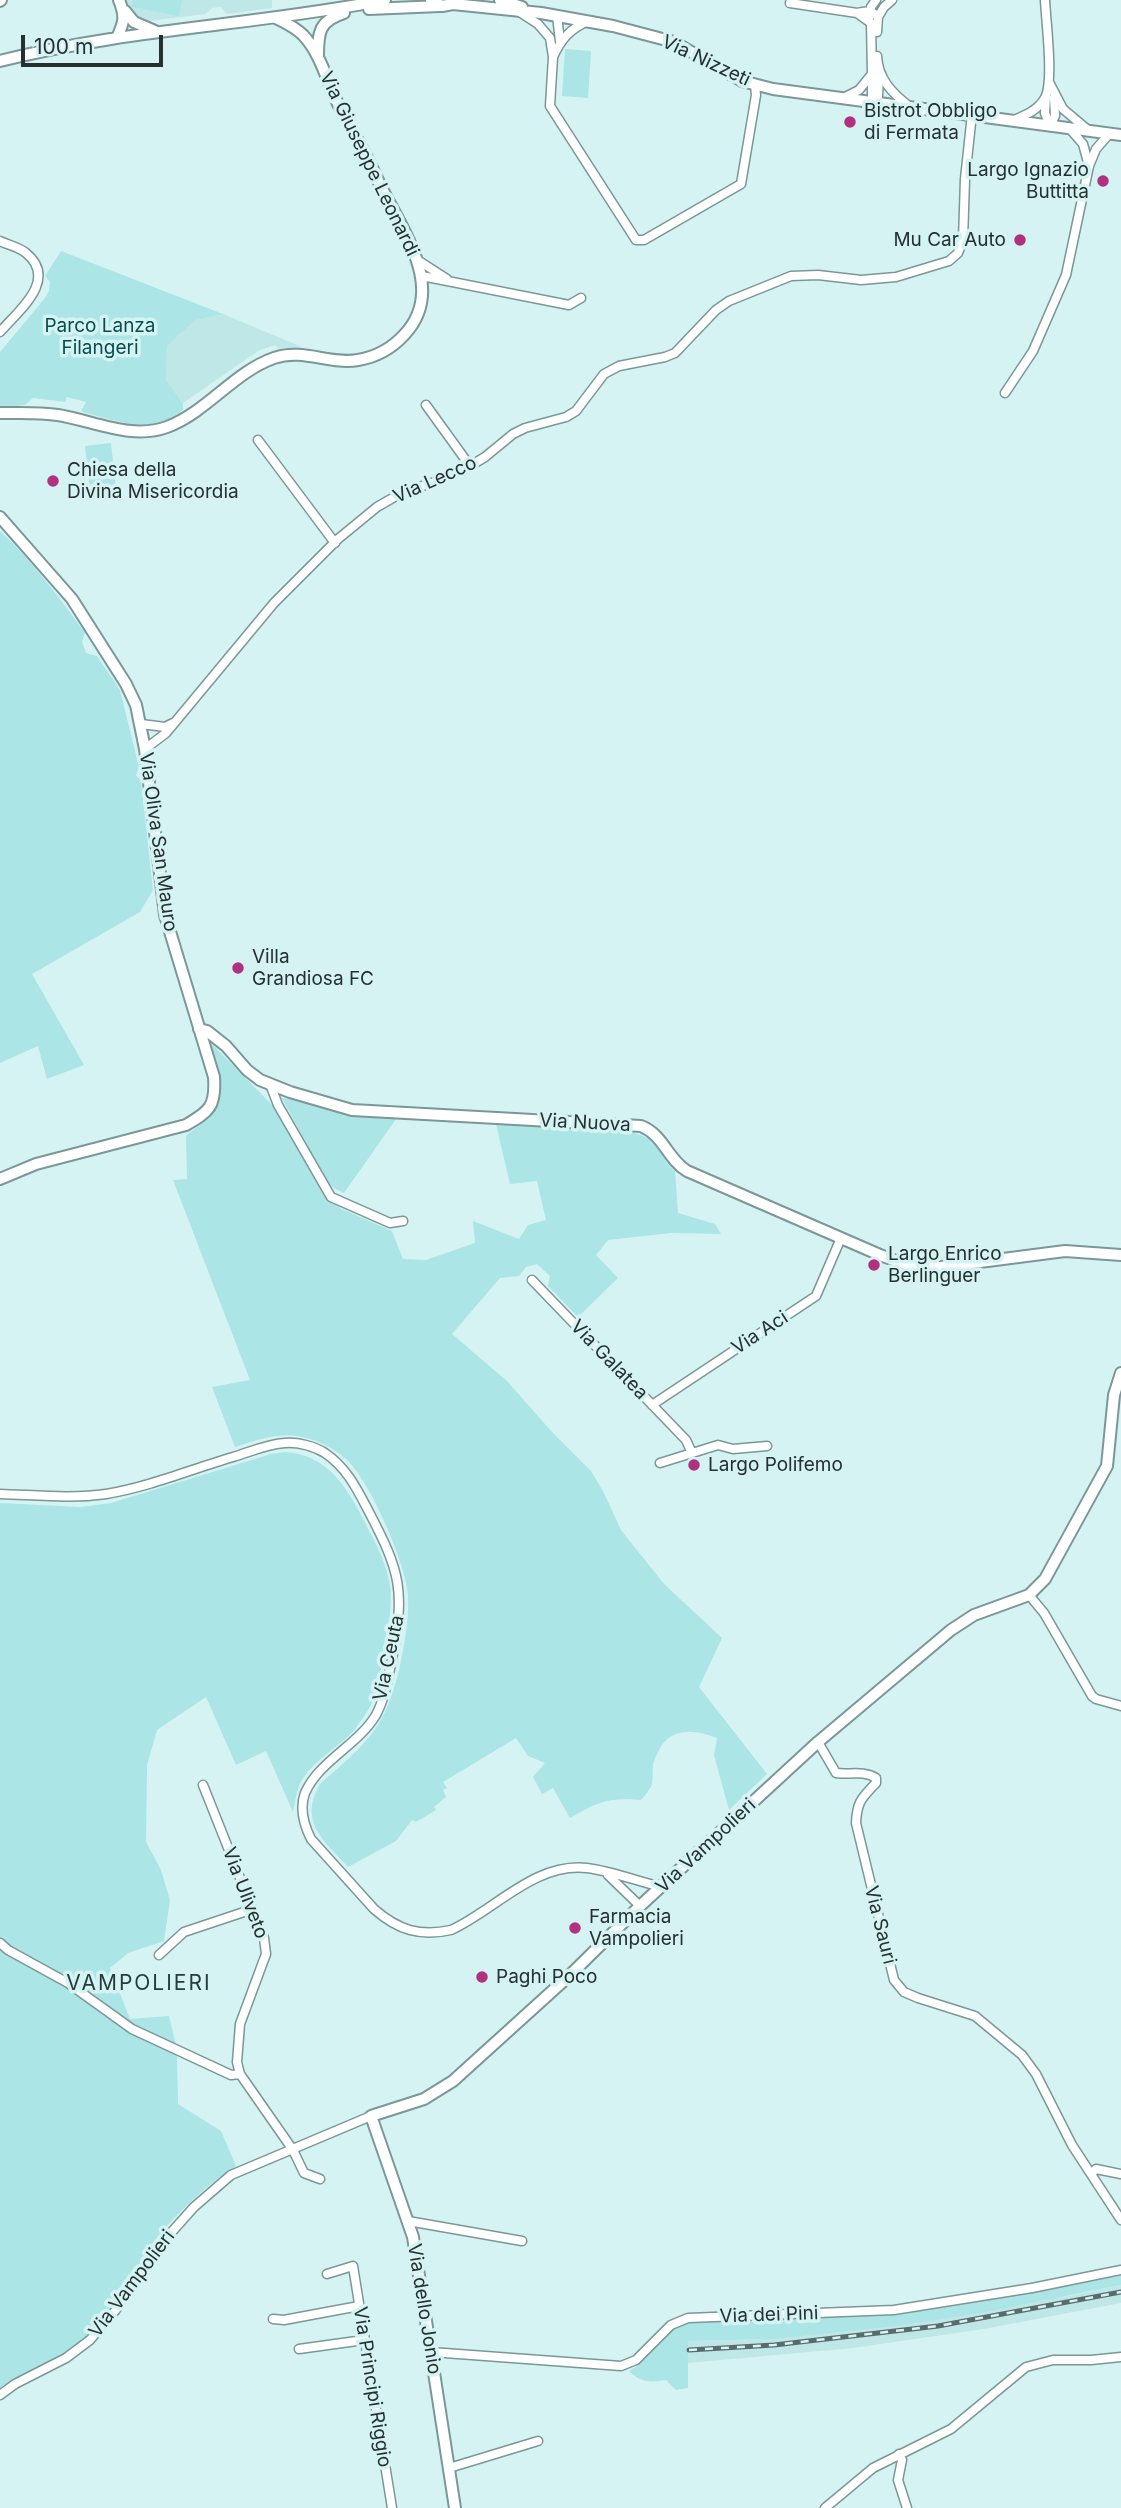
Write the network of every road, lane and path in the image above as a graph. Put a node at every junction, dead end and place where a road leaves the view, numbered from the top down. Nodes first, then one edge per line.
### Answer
1 (119, 0) edge
2 (385, 0) edge
3 (431, 0) edge
4 (500, 0) edge
5 (876, 0) edge
6 (892, 0) edge
7 (1045, 0) edge
8 (451, 3) edge
9 (790, 3) dead end
10 (125, 11) junction
11 (327, 11) junction
12 (350, 11) junction
13 (516, 11) junction
14 (541, 13) junction
15 (308, 14) junction
16 (557, 16) junction
17 (276, 18) junction
18 (874, 18) junction
19 (588, 21) junction
20 (162, 32) junction
21 (317, 36) junction
22 (304, 37) junction
23 (117, 38) junction
24 (550, 38) junction
25 (560, 41) junction
26 (0, 55) edge
27 (25, 55) junction
28 (318, 56) junction
29 (553, 57) junction
30 (0, 61) edge
31 (875, 71) junction
32 (755, 85) junction
33 (1050, 95) junction
34 (843, 98) junction
35 (872, 102) junction
36 (910, 107) junction
37 (972, 114) junction
38 (1013, 121) junction
39 (1050, 125) junction
40 (1069, 128) junction
41 (1088, 130) junction
42 (1116, 134) edge
43 (1089, 166) junction
44 (0, 242) edge
45 (416, 259) junction
46 (422, 276) junction
47 (450, 281) junction
48 (581, 298) dead end
49 (0, 332) edge
50 (1005, 393) dead end
51 (426, 405) dead end
52 (0, 413) edge
53 (258, 440) dead end
54 (470, 466) junction
55 (0, 517) edge
56 (335, 542) junction
57 (176, 721) junction
58 (141, 724) junction
59 (145, 750) junction
60 (199, 1028) junction
61 (270, 1084) junction
62 (0, 1179) edge
63 (403, 1221) dead end
64 (841, 1238) junction
65 (1121, 1255) edge
66 (532, 1280) dead end
67 (1121, 1373) edge
68 (652, 1405) junction
69 (767, 1446) dead end
70 (692, 1453) junction
71 (660, 1463) dead end
72 (0, 1493) edge
73 (1029, 1595) junction
74 (1121, 1706) edge
75 (818, 1742) junction
76 (203, 1785) dead end
77 (606, 1873) junction
78 (661, 1888) junction
79 (640, 1906) junction
80 (253, 1909) junction
81 (0, 1943) edge
82 (159, 1955) dead end
83 (240, 2074) junction
84 (371, 2116) junction
85 (293, 2150) junction
86 (1091, 2174) junction
87 (1121, 2174) edge
88 (320, 2179) dead end
89 (1121, 2220) edge
90 (408, 2221) junction
91 (522, 2241) dead end
92 (1121, 2270) edge
93 (327, 2274) dead end
94 (359, 2306) junction
95 (273, 2319) dead end
96 (365, 2340) junction
97 (299, 2349) dead end
98 (431, 2352) junction
99 (1121, 2357) edge
100 (0, 2395) edge
101 (538, 2441) dead end
102 (899, 2454) junction
103 (449, 2468) junction
104 (392, 2508) edge
105 (455, 2508) edge
106 (825, 2508) edge
107 (906, 2508) edge

1 - 10 street
2 - 11 street
3 - 8 street
4 - 14 street
5 - 18 street
6 - 18 street
7 - 33 street
8 - 12 street
8 - 13 street
9 - 18 street
10 - 20 street
10 - 23 street
11 - 12 street
11 - 15 street
12 - 21 street
13 - 14 street
13 - 24 street
14 - 16 street, Via Nizzeti
15 - 17 street
15 - 21 street
15 - 22 street
16 - 19 street, Via Nizzeti
16 - 24 street
16 - 25 street
17 - 20 street
17 - 22 street
18 - 31 street
19 - 25 street
19 - 32 street, Via Nizzeti
20 - 23 street
21 - 28 street
22 - 28 street
23 - 27 street
24 - 29 street
25 - 29 street
26 - 27 street
27 - 30 street
28 - 45 street, Via Giuseppe Leonardi
29 - 32 street
31 - 34 street
31 - 35 street
31 - 36 street
32 - 34 street, Via Nizzeti
33 - 38 street
33 - 39 street
33 - 41 street
34 - 35 street, Via Nizzeti
35 - 36 street, Via Nizzeti
36 - 37 street, Via Nizzeti
37 - 38 street, Via Nizzeti
37 - 54 street, Via Lecco
38 - 39 street, Via Nizzeti
39 - 40 street, Via Nizzeti
40 - 41 street, Via Nizzeti
40 - 43 street
41 - 42 street, Via Nizzeti
42 - 43 street
43 - 50 street
44 - 49 street
45 - 46 street, Via Giuseppe Leonardi
45 - 47 street
46 - 47 street
46 - 52 street, Via Giuseppe Leonardi
47 - 48 street
51 - 54 street
53 - 56 street
54 - 56 street, Via Lecco
55 - 58 street, Via Oliva San Mauro
56 - 57 street, Via Lecco
57 - 58 street
57 - 59 street, Via Lecco
58 - 59 street, Via Oliva San Mauro
59 - 60 street, Via Oliva San Mauro
60 - 61 street, Via Nuova
60 - 62 street, Via Oliva San Mauro
61 - 63 street
61 - 64 street, Via Nuova
64 - 65 street, Via Nuova
64 - 68 street, Via Aci
66 - 68 street, Via Galatea
67 - 73 street
68 - 70 street, Via Galatea
69 - 70 street
70 - 71 street
72 - 77 street, Via Ceuta
73 - 74 street
73 - 75 street, Via Vampolieri
75 - 78 street, Via Vampolieri
75 - 86 street, Via Sauri
76 - 80 street, Via Uliveto
77 - 78 street, Via Ceuta
77 - 79 street
78 - 79 street, Via Vampolieri
79 - 84 street, Via Vampolieri
80 - 82 street
80 - 83 street, Via Uliveto
81 - 83 street
83 - 85 street
84 - 85 street, Via Vampolieri
84 - 90 street, Via dello Jonio
85 - 88 street
85 - 100 street, Via Vampolieri
86 - 87 street
86 - 89 street, Via Sauri
90 - 91 street
90 - 98 street, Via dello Jonio
92 - 98 street, Via dei Pini
93 - 94 street, Via Principi Riggio
94 - 95 street
94 - 96 street, Via Principi Riggio
96 - 97 street
96 - 104 street, Via Principi Riggio
98 - 103 street, Via dello Jonio
99 - 102 street
101 - 103 street
102 - 106 street
102 - 107 street
103 - 105 street, Via dello Jonio

